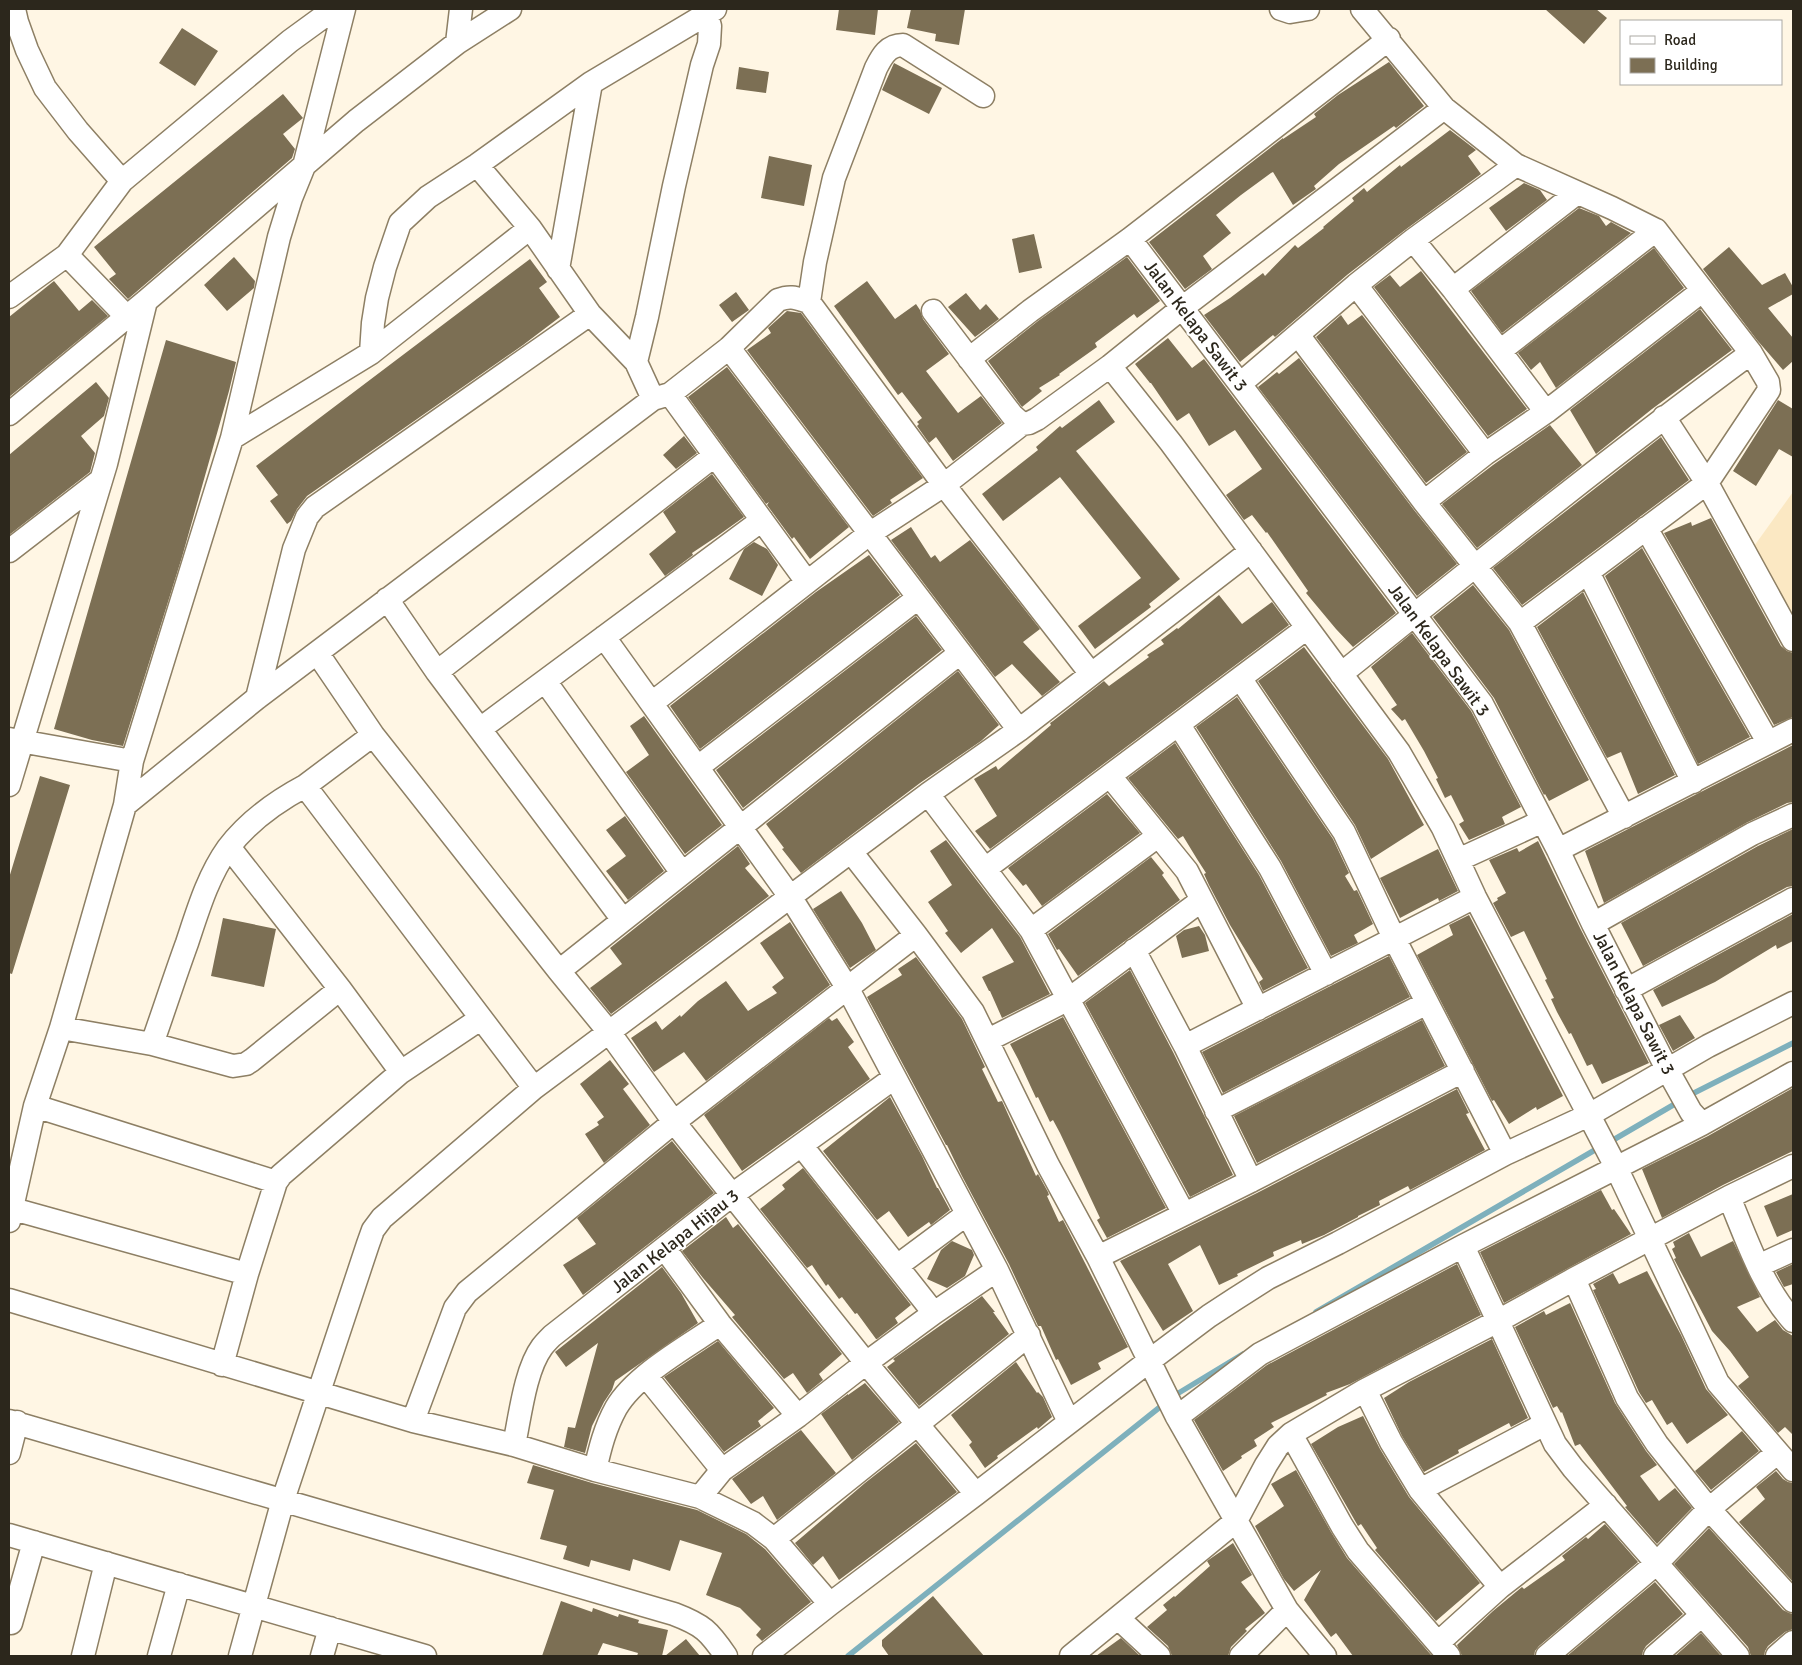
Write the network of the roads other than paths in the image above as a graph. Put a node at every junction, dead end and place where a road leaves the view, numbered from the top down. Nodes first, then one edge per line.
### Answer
1 (14, 9) edge
2 (334, 9) edge
3 (344, 9) edge
4 (461, 9) edge
5 (510, 9) edge
6 (1281, 9) edge
7 (1308, 9) edge
8 (1362, 9) edge
9 (709, 10) edge
10 (1389, 39) junction
11 (457, 43) junction
12 (590, 83) junction
13 (983, 96) dead end
14 (1444, 108) junction
15 (477, 165) junction
16 (1516, 165) junction
17 (304, 166) junction
18 (122, 181) junction
19 (1577, 193) junction
20 (530, 228) junction
21 (1656, 230) junction
22 (1130, 240) junction
23 (1413, 240) junction
24 (67, 255) junction
25 (558, 269) junction
26 (1356, 285) junction
27 (1453, 289) junction
28 (1702, 291) junction
29 (9, 297) edge
30 (146, 301) junction
31 (809, 302) junction
32 (1182, 308) junction
33 (933, 311) dead end
34 (590, 314) junction
35 (126, 316) junction
36 (1298, 336) junction
37 (728, 348) junction
38 (1500, 351) junction
39 (372, 352) junction
40 (1751, 353) junction
41 (969, 359) junction
42 (636, 362) junction
43 (1110, 366) junction
44 (1240, 384) junction
45 (662, 397) junction
46 (1546, 412) junction
47 (9, 414) edge
48 (1664, 418) junction
49 (1022, 424) junction
50 (232, 438) junction
51 (1485, 454) junction
52 (714, 456) junction
53 (101, 480) junction
54 (1707, 483) junction
55 (944, 485) junction
56 (1424, 502) junction
57 (762, 520) junction
58 (1646, 528) junction
59 (869, 534) junction
60 (9, 550) edge
61 (1251, 551) junction
62 (1476, 566) junction
63 (1588, 572) junction
64 (807, 582) junction
65 (918, 598) junction
66 (388, 600) junction
67 (1415, 615) junction
68 (1520, 623) junction
69 (1307, 628) junction
70 (604, 637) junction
71 (1793, 640) edge
72 (960, 653) junction
73 (318, 654) junction
74 (437, 672) junction
75 (1091, 674) junction
76 (1341, 674) junction
77 (1240, 678) junction
78 (545, 681) junction
79 (258, 698) junction
80 (652, 702) junction
81 (1179, 724) junction
82 (480, 729) junction
83 (1019, 730) junction
84 (1793, 730) edge
85 (373, 734) junction
86 (15, 740) edge
87 (1768, 742) junction
88 (132, 762) junction
89 (698, 766) junction
90 (1110, 776) junction
91 (1692, 782) junction
92 (9, 785) edge
93 (305, 786) junction
94 (928, 794) junction
95 (124, 806) junction
96 (1793, 815) edge
97 (1624, 817) junction
98 (1543, 820) junction
99 (741, 826) junction
100 (1158, 836) junction
101 (229, 847) junction
102 (1558, 850) junction
103 (852, 853) junction
104 (1458, 860) junction
105 (985, 869) junction
106 (682, 873) junction
107 (791, 898) junction
108 (1475, 898) junction
109 (1793, 899) edge
110 (1202, 900) junction
111 (623, 920) junction
112 (1593, 924) junction
113 (1032, 930) junction
114 (916, 935) junction
115 (1394, 938) junction
116 (1134, 950) junction
117 (559, 971) junction
118 (1326, 974) junction
119 (340, 989) junction
120 (848, 989) junction
121 (1626, 990) junction
122 (1069, 999) junction
123 (1427, 1003) junction
124 (1793, 1003) edge
125 (1258, 1009) junction
126 (480, 1019) junction
127 (61, 1028) junction
128 (609, 1032) junction
129 (988, 1040) junction
130 (152, 1044) junction
131 (1185, 1046) junction
132 (1463, 1071) junction
133 (401, 1072) junction
134 (1793, 1072) edge
135 (1672, 1077) junction
136 (894, 1078) junction
137 (534, 1088) junction
138 (35, 1106) junction
139 (1216, 1111) junction
140 (1696, 1118) junction
141 (674, 1122) junction
142 (1592, 1122) junction
143 (802, 1145) junction
144 (1505, 1154) junction
145 (1613, 1161) junction
146 (15, 1164) edge
147 (1793, 1166) edge
148 (1251, 1181) junction
149 (276, 1182) junction
150 (732, 1195) junction
151 (1729, 1197) junction
152 (967, 1214) junction
153 (1184, 1214) junction
154 (11, 1215) edge
155 (1650, 1240) junction
156 (1463, 1246) junction
157 (664, 1249) junction
158 (1793, 1250) edge
159 (1098, 1258) junction
160 (898, 1266) junction
161 (1758, 1266) junction
162 (997, 1270) junction
163 (247, 1274) junction
164 (1574, 1279) junction
165 (9, 1300) edge
166 (934, 1313) junction
167 (1498, 1321) junction
168 (1793, 1321) edge
169 (720, 1324) junction
170 (1029, 1335) junction
171 (866, 1363) junction
172 (222, 1365) junction
173 (1152, 1366) junction
174 (646, 1376) junction
175 (1365, 1390) junction
176 (318, 1392) junction
177 (798, 1416) junction
178 (1176, 1416) junction
179 (413, 1420) junction
180 (13, 1422) edge
181 (1069, 1422) junction
182 (917, 1424) junction
183 (1545, 1424) junction
184 (1291, 1434) junction
185 (514, 1445) junction
186 (9, 1453) edge
187 (1777, 1453) junction
188 (595, 1470) junction
189 (722, 1470) junction
190 (1793, 1470) edge
191 (1420, 1490) junction
192 (976, 1494) junction
193 (700, 1497) junction
194 (283, 1500) junction
195 (1606, 1505) junction
196 (1709, 1509) junction
197 (1236, 1521) junction
198 (9, 1535) edge
199 (774, 1539) junction
200 (34, 1542) junction
201 (106, 1563) junction
202 (1656, 1563) junction
203 (179, 1584) junction
204 (1500, 1587) junction
205 (1793, 1601) edge
206 (830, 1604) junction
207 (253, 1606) junction
208 (1288, 1610) junction
209 (1702, 1616) junction
210 (1118, 1618) junction
211 (11, 1623) dead end
212 (330, 1628) junction
213 (1793, 1642) edge
214 (1443, 1649) edge
215 (401, 1653) edge
216 (83, 1656) edge
217 (159, 1656) edge
218 (240, 1656) edge
219 (322, 1656) edge
220 (425, 1656) edge
221 (726, 1656) edge
222 (764, 1656) edge
223 (1071, 1656) edge
224 (1160, 1656) edge
225 (1241, 1656) edge
226 (1324, 1656) edge
227 (1547, 1656) edge
228 (1655, 1656) edge
229 (1738, 1656) edge
230 (1777, 1656) edge

1 - 18 street
2 - 18 street
3 - 17 street
4 - 11 street
5 - 11 street
6 - 7 street
8 - 10 street
9 - 12 street
9 - 42 street
10 - 14 street
10 - 22 street
11 - 17 street
12 - 15 street
12 - 25 street
13 - 31 street
14 - 16 street
14 - 32 street
15 - 20 street
15 - 39 street
16 - 19 street
16 - 23 street
17 - 30 street
17 - 50 street
18 - 24 street
19 - 21 street
19 - 27 street
20 - 25 street
20 - 39 street
21 - 28 street
21 - 38 street
22 - 32 street, Jalan Kelapa Sawit 3
22 - 41 street
23 - 26 street
23 - 27 street
24 - 29 street
24 - 35 street
25 - 34 street
26 - 36 street
26 - 51 street
27 - 38 street
28 - 40 street
28 - 46 street
30 - 35 street
30 - 53 street
31 - 37 street
31 - 55 street
32 - 43 street
32 - 44 street, Jalan Kelapa Sawit 3
33 - 41 street
34 - 42 street
34 - 79 street
35 - 47 street
36 - 44 street
36 - 56 street
37 - 45 street
37 - 59 street
38 - 46 street
39 - 50 street
40 - 48 street
40 - 54 street
41 - 49 street
42 - 45 street
43 - 49 street
43 - 61 street
44 - 67 street, Jalan Kelapa Sawit 3
45 - 52 street
45 - 66 street
46 - 51 street
48 - 54 street
48 - 62 street
49 - 55 street
50 - 88 street
51 - 56 street
52 - 57 street
52 - 74 street
53 - 60 street
53 - 86 street
54 - 58 street
54 - 71 street
55 - 59 street
55 - 75 street
56 - 62 street
57 - 64 street
57 - 70 street
58 - 63 street
58 - 87 street
59 - 64 street
59 - 65 street
61 - 69 street
61 - 75 street
62 - 67 street
62 - 68 street
63 - 68 street
63 - 91 street
64 - 80 street
65 - 72 street
65 - 89 street
66 - 73 street
66 - 74 street
67 - 76 street
67 - 98 street, Jalan Kelapa Sawit 3
68 - 97 street
69 - 76 street
69 - 77 street
70 - 78 street
70 - 80 street
72 - 83 street
72 - 99 street
73 - 79 street
73 - 85 street
74 - 82 street
75 - 83 street
76 - 104 street
77 - 81 street
77 - 115 street
78 - 82 street
78 - 106 street
79 - 95 street
80 - 89 street
81 - 90 street
81 - 118 street
82 - 111 street
83 - 94 street
84 - 87 street
85 - 93 street
85 - 117 street
86 - 88 street
86 - 92 street
87 - 91 street
88 - 95 street
89 - 99 street
90 - 100 street
90 - 105 street
91 - 97 street
93 - 101 street
93 - 126 street
94 - 103 street
94 - 105 street
95 - 127 street
96 - 112 street
97 - 102 street
98 - 102 street, Jalan Kelapa Sawit 3
98 - 104 street
99 - 106 street
99 - 107 street
100 - 110 street
100 - 113 street
101 - 119 street
101 - 130 street
102 - 112 street, Jalan Kelapa Sawit 3
103 - 107 street
103 - 114 street
104 - 108 street
105 - 113 street
106 - 111 street
107 - 120 street
107 - 128 street
108 - 115 street
108 - 142 street
109 - 121 street
110 - 116 street
110 - 125 street
111 - 117 street
112 - 121 street, Jalan Kelapa Sawit 3
113 - 122 street
114 - 120 street
114 - 129 street
115 - 118 street
115 - 123 street
116 - 122 street
116 - 131 street
117 - 128 street
118 - 125 street
119 - 130 street
119 - 133 street
120 - 136 street
120 - 141 street
121 - 135 street, Jalan Kelapa Sawit 3
122 - 129 street
122 - 153 street
123 - 132 street
123 - 139 street
124 - 135 street
125 - 131 street
126 - 133 street
126 - 137 street
127 - 130 street
127 - 138 street
128 - 137 street
128 - 141 street
129 - 159 street
131 - 139 street
132 - 144 street
132 - 148 street
133 - 149 street
134 - 140 street
135 - 140 street, Jalan Kelapa Sawit 3
135 - 142 street
136 - 143 street, Jalan Kelapa Hijau 3
136 - 152 street
137 - 176 street
138 - 146 street
138 - 149 street
139 - 148 street
140 - 145 street
141 - 150 street
141 - 179 street
142 - 144 street
142 - 145 street
143 - 150 street, Jalan Kelapa Hijau 3
143 - 160 street
144 - 173 street
145 - 155 street
145 - 156 street
146 - 154 street
147 - 151 street
148 - 153 street
149 - 163 street
150 - 157 street, Jalan Kelapa Hijau 3
150 - 171 street
151 - 155 street
151 - 161 street
152 - 160 street
152 - 162 street
153 - 159 street
154 - 163 street
155 - 164 street
155 - 187 street
156 - 167 street
156 - 178 street
157 - 169 street
157 - 185 street, Jalan Kelapa Hijau 3
158 - 161 street
159 - 173 street
160 - 166 street
161 - 168 street
162 - 166 street
162 - 170 street
163 - 172 street
164 - 167 street
164 - 196 street
165 - 172 street
166 - 171 street
167 - 175 street
167 - 183 street
169 - 174 street
169 - 177 street
170 - 181 street
170 - 182 street
171 - 177 street
171 - 182 street
172 - 176 street
173 - 178 street
173 - 181 street
174 - 188 street
174 - 189 street
175 - 184 street
175 - 191 street
176 - 179 street
176 - 194 street
177 - 189 street
178 - 197 street
179 - 185 street
180 - 186 street
180 - 194 street
181 - 192 street
182 - 192 street
182 - 199 street
183 - 191 street
183 - 195 street
184 - 197 street
184 - 214 street
185 - 188 street
187 - 190 street
187 - 196 street
188 - 193 street
189 - 193 street
191 - 204 street
192 - 206 street
193 - 199 street
194 - 207 street
194 - 221 street
195 - 202 street
195 - 204 street
196 - 202 street
196 - 205 street
197 - 208 street
197 - 210 street
198 - 200 street
199 - 206 street
200 - 201 street
200 - 211 street
201 - 203 street
201 - 216 street
202 - 209 street
202 - 227 street
203 - 207 street
203 - 217 street
204 - 214 street
206 - 222 street
207 - 212 street
207 - 218 street
208 - 225 street
208 - 226 street
209 - 228 street
209 - 229 street
210 - 223 street
210 - 224 street
212 - 215 street
212 - 219 street
213 - 230 street
215 - 220 street

